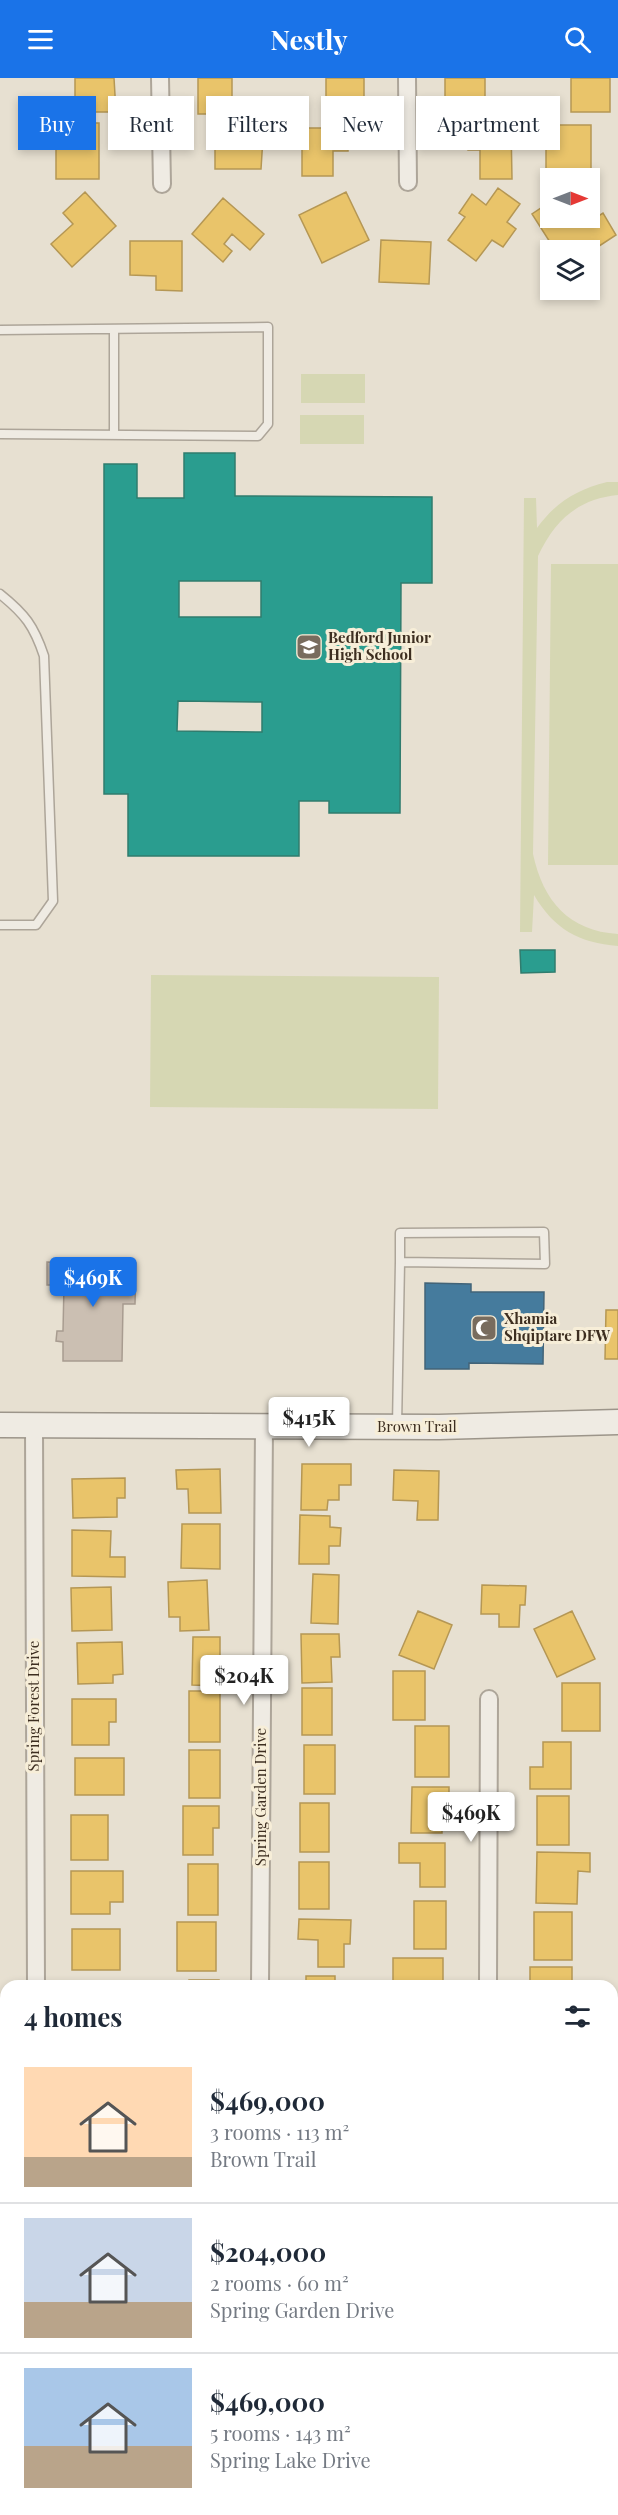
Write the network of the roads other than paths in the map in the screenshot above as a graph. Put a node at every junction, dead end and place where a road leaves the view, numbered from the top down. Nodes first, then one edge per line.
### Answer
1 (160, 78) edge
2 (407, 78) edge
3 (408, 182) dead end
4 (162, 184) dead end
5 (114, 329) junction
6 (0, 330) edge
7 (0, 434) edge
8 (114, 435) junction
9 (0, 594) edge
10 (0, 925) edge
11 (400, 1262) junction
12 (618, 1422) edge
13 (0, 1425) edge
14 (34, 1426) junction
15 (264, 1427) junction
16 (397, 1427) junction
17 (489, 1699) dead end
18 (36, 1980) edge
19 (260, 1980) edge
20 (488, 1980) edge

1 - 4 street
2 - 3 street
5 - 6 lane
5 - 8 lane
5 - 8 lane
7 - 8 lane
9 - 10 lane
11 - 11 lane
11 - 16 lane
12 - 16 street, Brown Trail
13 - 14 street, Brown Trail
14 - 15 street, Brown Trail
14 - 18 street, Spring Forest Drive
15 - 16 street, Brown Trail
15 - 19 street, Spring Garden Drive
17 - 20 street

